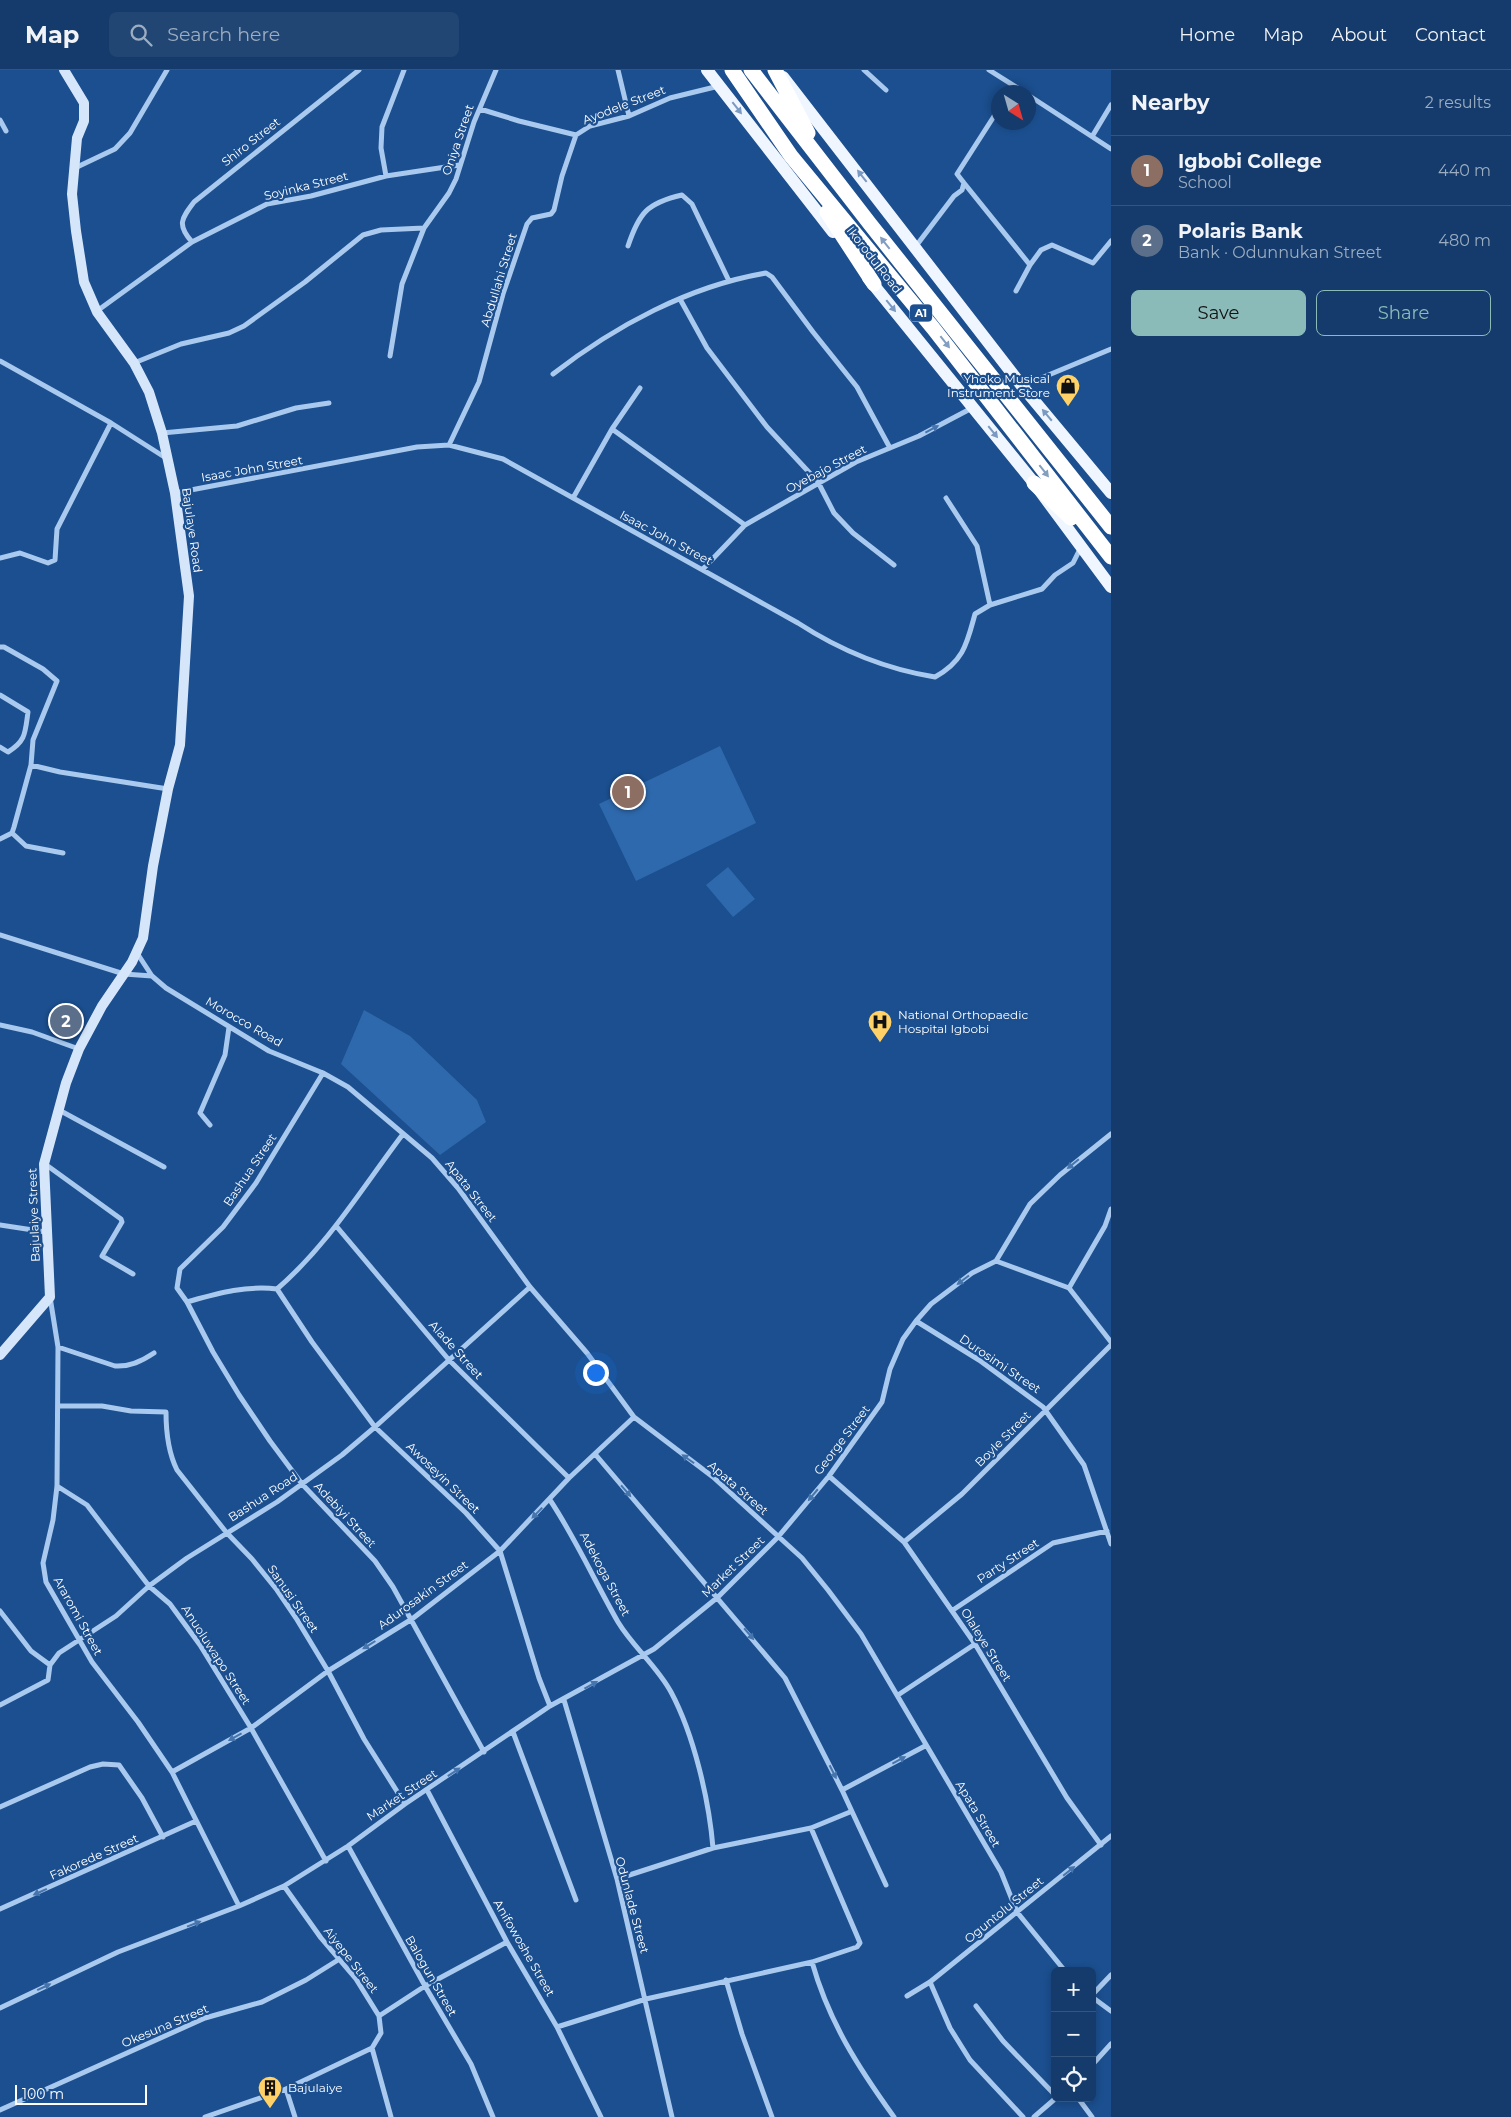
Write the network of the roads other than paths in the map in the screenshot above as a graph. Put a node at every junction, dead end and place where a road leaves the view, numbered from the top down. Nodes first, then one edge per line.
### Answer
1 (64, 70) edge
2 (167, 70) edge
3 (359, 70) edge
4 (404, 70) edge
5 (496, 70) edge
6 (618, 70) edge
7 (708, 70) edge
8 (732, 70) edge
9 (751, 70) edge
10 (776, 70) edge
11 (864, 70) edge
12 (989, 70) edge
13 (1012, 85) edge
14 (720, 86) junction
15 (886, 90) dead end
16 (1036, 100) edge
17 (1111, 105) edge
18 (480, 108) junction
19 (629, 116) junction
20 (0, 120) edge
21 (991, 121) edge
22 (6, 131) dead end
23 (576, 135) junction
24 (1093, 135) junction
25 (1111, 149) edge
26 (791, 156) junction
27 (459, 165) junction
28 (74, 169) junction
29 (828, 170) junction
30 (386, 176) junction
31 (964, 183) junction
32 (424, 228) junction
33 (1111, 241) edge
34 (192, 242) junction
35 (628, 246) dead end
36 (916, 246) junction
37 (1030, 265) junction
38 (729, 281) junction
39 (874, 284) junction
40 (1016, 291) dead end
41 (680, 299) junction
42 (97, 312) junction
43 (1111, 349) edge
44 (390, 356) dead end
45 (0, 360) edge
46 (134, 364) junction
47 (553, 374) dead end
48 (1022, 386) junction
49 (640, 388) dead end
50 (329, 403) dead end
51 (972, 408) junction
52 (111, 423) junction
53 (612, 429) junction
54 (162, 433) junction
55 (449, 445) junction
56 (890, 448) junction
57 (166, 458) junction
58 (818, 482) junction
59 (1034, 483) junction
60 (175, 493) junction
61 (1111, 493) edge
62 (572, 498) junction
63 (946, 498) dead end
64 (745, 525) junction
65 (1111, 528) edge
66 (1082, 546) junction
67 (1108, 553) edge
68 (0, 558) edge
69 (894, 565) dead end
70 (702, 569) junction
71 (1111, 586) edge
72 (990, 605) junction
73 (0, 647) edge
74 (0, 695) edge
75 (0, 747) edge
76 (32, 765) junction
77 (168, 789) junction
78 (12, 833) junction
79 (0, 839) edge
80 (63, 853) dead end
81 (0, 935) edge
82 (137, 953) junction
83 (124, 974) junction
84 (152, 976) junction
85 (102, 1006) joint
86 (0, 1025) edge
87 (229, 1027) junction
88 (78, 1049) junction
89 (323, 1073) junction
90 (331, 1077) joint
91 (59, 1110) junction
92 (210, 1125) dead end
93 (403, 1134) junction
94 (1111, 1134) edge
95 (44, 1164) junction
96 (164, 1166) dead end
97 (1111, 1209) edge
98 (0, 1225) edge
99 (337, 1227) junction
100 (46, 1232) junction
101 (996, 1261) junction
102 (180, 1269) joint
103 (133, 1274) dead end
104 (530, 1287) junction
105 (1069, 1288) junction
106 (277, 1289) junction
107 (50, 1297) junction
108 (187, 1302) junction
109 (916, 1321) junction
110 (1111, 1343) edge
111 (58, 1347) junction
112 (2, 1349) edge
113 (154, 1353) dead end
114 (449, 1360) junction
115 (58, 1406) junction
116 (1046, 1411) junction
117 (634, 1417) junction
118 (375, 1427) junction
119 (595, 1454) junction
120 (829, 1476) junction
121 (569, 1478) junction
122 (302, 1484) junction
123 (57, 1486) junction
124 (550, 1500) junction
125 (1107, 1531) junction
126 (226, 1532) junction
127 (778, 1537) junction
128 (904, 1542) junction
129 (1111, 1544) edge
130 (500, 1551) junction
131 (149, 1586) junction
132 (718, 1597) junction
133 (953, 1610) junction
134 (0, 1611) edge
135 (412, 1619) junction
136 (80, 1640) junction
137 (975, 1644) junction
138 (645, 1655) junction
139 (50, 1665) junction
140 (328, 1671) junction
141 (898, 1695) junction
142 (564, 1700) junction
143 (0, 1705) edge
144 (550, 1706) junction
145 (251, 1728) junction
146 (513, 1732) junction
147 (925, 1746) junction
148 (484, 1752) junction
149 (172, 1772) junction
150 (427, 1790) junction
151 (842, 1790) junction
152 (405, 1804) junction
153 (0, 1807) edge
154 (850, 1812) junction
155 (196, 1821) junction
156 (810, 1828) junction
157 (1111, 1836) edge
158 (163, 1837) junction
159 (1101, 1845) junction
160 (348, 1846) junction
161 (713, 1848) junction
162 (326, 1860) junction
163 (617, 1879) junction
164 (886, 1885) dead end
165 (284, 1886) junction
166 (576, 1900) dead end
167 (239, 1906) junction
168 (0, 1909) edge
169 (1017, 1912) junction
170 (507, 1942) junction
171 (338, 1960) junction
172 (812, 1962) junction
173 (1062, 1967) edge
174 (1111, 1975) edge
175 (726, 1980) junction
176 (930, 1982) junction
177 (425, 1986) junction
178 (1096, 1992) edge
179 (907, 1996) dead end
180 (646, 1999) junction
181 (1096, 1999) edge
182 (976, 2006) dead end
183 (0, 2008) edge
184 (1111, 2011) edge
185 (379, 2016) junction
186 (557, 2027) junction
187 (1111, 2044) edge
188 (372, 2048) junction
189 (1096, 2061) edge
190 (286, 2089) junction
191 (1051, 2090) edge
192 (1051, 2102) edge
193 (1081, 2102) edge
194 (0, 2110) edge
195 (204, 2117) edge
196 (295, 2117) edge
197 (391, 2117) edge
198 (493, 2117) edge
199 (601, 2117) edge
200 (672, 2117) edge
201 (772, 2117) edge
202 (894, 2117) edge
203 (1023, 2117) edge
204 (1034, 2117) edge
205 (1092, 2117) edge

1 - 28 street, Bajulaye Road
2 - 28 street
3 - 34 street, Shiro Street
4 - 30 street
5 - 18 street, Oniya Street
6 - 19 street
7 - 14 main road, Ikorodu Road
8 - 26 highway, Ikorodu Road / A1
9 - 29 highway, Ikorodu Road / A1
10 - 29 highway
36 -> 10 main road
11 - 15 street
12 - 13 street
14 - 19 street, Ayodele Street
14 -> 39 main road, Ikorodu Road
16 - 24 street
17 - 24 street
18 - 23 street, Ayodele Street
18 - 27 street, Oniya Street
19 - 23 street, Ayodele Street
20 - 22 street
21 - 31 street
23 - 55 street, Abdullahi Street
24 - 25 street
26 - 39 highway
26 -> 67 highway, Ikorodu Road / A1
27 - 30 street, Soyinka Street
27 - 32 street, Oniya Street
28 - 42 street, Bajulaye Road
65 -> 29 highway, Ikorodu Road / A1
30 - 34 street, Soyinka Street
31 - 36 street
31 - 37 street
32 - 44 street, Oniya Street
32 - 46 street
33 - 37 street
34 - 42 street, Soyinka Street
35 - 38 street
36 - 48 main road
37 - 40 street
38 - 41 street
38 - 56 street
39 -> 51 main road, Ikorodu Road
41 - 47 street
41 - 58 street
42 - 46 street, Bajulaye Road
43 - 48 street
45 - 52 street
46 - 54 street, Bajulaye Road
61 -> 48 main road
49 - 53 street
50 - 54 street
56 -> 51 street, Oyebajo Street
51 -> 59 main road, Ikorodu Road
52 - 57 street
52 - 68 street
53 - 62 street
53 - 64 street
54 - 57 street, Bajulaye Road
55 - 60 street, Isaac John Street
55 - 62 street, Isaac John Street
56 - 58 street, Oyebajo Street
57 - 60 street, Bajulaye Road
58 - 64 street, Oyebajo Street
58 - 69 street
59 - 66 main road, Ikorodu Road
59 - 67 highway
60 - 77 street, Bajulaye Road
62 - 70 street, Isaac John Street
63 - 72 street
64 - 70 street, Oyebajo Street
66 - 71 main road, Ikorodu Road
66 - 72 street, Isaac John Street
70 - 72 street, Isaac John Street
73 - 76 street
74 - 75 street
76 - 77 street
76 - 78 street
77 - 82 street, Bajulaye Road
78 - 79 street
78 - 80 street
81 - 83 street
82 - 83 street, Bajulaye Road
82 - 84 street, Morocco Road
83 - 84 street
83 - 85 street, Bajulaye Road
84 - 87 street, Morocco Road
85 - 88 street, Bajulaiye Street
86 - 88 street
87 - 89 street, Morocco Road
87 - 92 street
88 - 91 street, Bajulaiye Street
89 - 90 street, Morocco Road
89 - 102 street, Bashua Street
90 - 93 street, Apata Street
91 - 95 street, Bajulaiye Street
91 - 96 street
93 - 99 street
93 - 104 street, Apata Street
94 -> 101 street
95 - 100 street, Bajulaiye Street
95 - 103 street
97 - 105 street
98 - 100 street
99 - 106 street
99 - 114 street, Alade Street
100 - 107 street, Bajulaiye Street
101 - 105 street
101 -> 109 street, George Street
102 - 108 street, Adebiyi Street
104 - 114 street, Bashua Road
104 - 117 street, Apata Street
105 - 110 street
106 - 108 street
106 - 118 street, Awoseyin Street
107 - 111 street, Araromi Street
107 - 112 street
108 - 122 street, Adebiyi Street
109 - 116 street, Durosimi Street
109 - 120 street, George Street
110 - 116 street, Boyle Street
111 - 113 street
111 - 115 street, Araromi Street
114 - 118 street, Bashua Road
114 - 121 street, Alade Street
115 - 123 street, Araromi Street
115 - 126 street, Sanusi Street
116 - 125 street, Durosimi Street
116 - 128 street, Boyle Street
117 - 119 street, Adurosakin Street
127 -> 117 street, Apata Street
118 - 122 street, Bashua Road
118 - 130 street, Awoseyin Street
119 - 121 street, Adurosakin Street
119 -> 132 street
120 -> 127 street, George Street
120 - 128 street, Olaleye Street
121 - 124 street, Adurosakin Street
122 - 126 street, Bashua Road
122 - 135 street, Adebiyi Street
123 - 131 street, Anuoluwapo Street
123 - 136 street, Araromi Street
124 -> 130 street, Adurosakin Street
124 - 138 street, Adekoga Street
125 - 129 street, Durosimi Street
125 - 133 street, Party Street
126 - 131 street, Bashua Road
126 - 140 street, Sanusi Street
127 - 132 street, Market Street
127 - 141 street, Apata Street
128 - 133 street, Olaleye Street
130 - 135 street, Adurosakin Street
130 - 144 street, Awoseyin Street
131 - 136 street, Bashua Road
131 - 145 street, Anuoluwapo Street
132 - 138 street, Market Street
132 -> 151 street
133 - 137 street, Olaleye Street
134 - 139 street
135 -> 140 street, Adurosakin Street
135 - 148 street, Adebiyi Street
136 - 139 street, Bashua Road
136 - 149 street, Araromi Street
137 - 141 street
137 - 159 street, Olaleye Street
142 -> 138 street, Market Street
138 - 161 street, Adekoga Street
139 - 143 street, Bashua Road
140 - 145 street, Adurosakin Street
140 - 152 street, Sanusi Street
141 - 147 street, Apata Street
142 - 144 street, Market Street
142 - 163 street, Odunlade Street
144 - 146 street, Market Street
145 -> 149 street, Adurosakin Street
145 - 162 street, Anuoluwapo Street
146 - 148 street, Market Street
146 - 166 street
151 -> 147 street
147 - 169 street, Apata Street
150 -> 148 street, Market Street
149 - 155 street, Araromi Street
150 - 152 street, Market Street
150 - 170 street, Anifowoshe Street
151 - 154 street
152 - 160 street, Market Street
153 - 158 street
154 - 156 street
154 - 164 street
155 - 158 street, Fakorede Street
155 - 167 street, Araromi Street
156 - 161 street
156 - 172 street
157 - 159 street, Oguntolu Street
158 -> 168 street, Fakorede Street
169 -> 159 street, Oguntolu Street
160 - 162 street, Market Street
160 - 177 street, Balogun Street
161 - 163 street
162 - 165 street, Market Street
163 - 180 street, Odunlade Street
165 - 167 street, Market Street
165 - 171 street, Aiyepe Street
183 -> 167 street, Market Street
169 - 173 street, Apata Street
169 - 176 street, Oguntolu Street
170 - 177 street
170 - 186 street, Anifowoshe Street
171 - 185 street, Aiyepe Street
171 - 194 street, Okesuna Street
172 - 175 street
172 - 202 street
174 - 178 street
175 - 180 street
175 - 201 street
176 - 179 street, Oguntolu Street
176 - 203 street
177 - 185 street
177 - 198 street, Balogun Street
180 - 186 street
180 - 200 street, Odunlade Street
181 - 184 street
182 - 191 street
185 - 188 street
186 - 199 street, Anifowoshe Street
187 - 189 street
188 - 190 street
188 - 197 street
190 - 195 street
190 - 196 street
192 - 204 street
193 - 205 street

